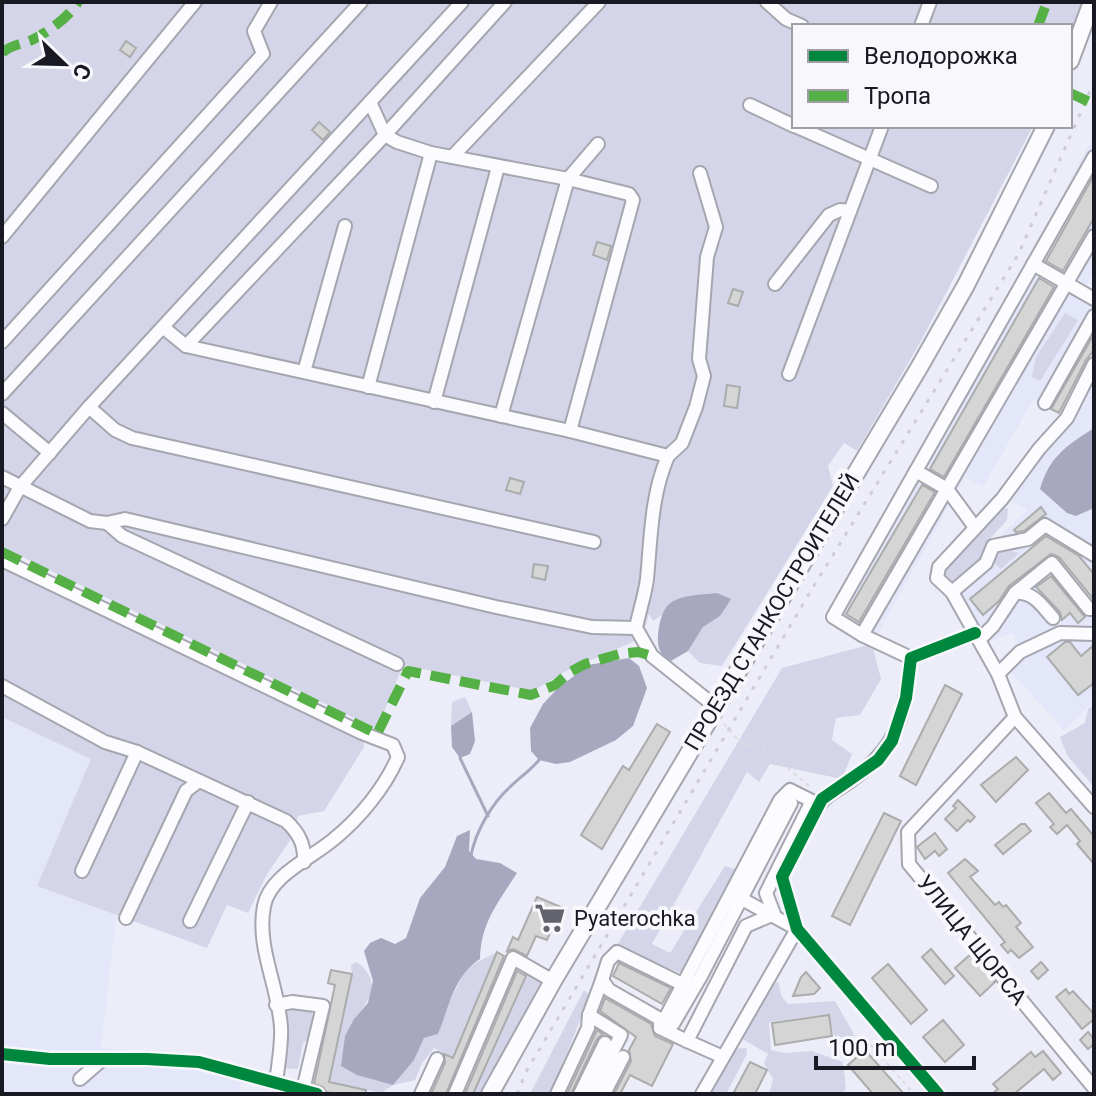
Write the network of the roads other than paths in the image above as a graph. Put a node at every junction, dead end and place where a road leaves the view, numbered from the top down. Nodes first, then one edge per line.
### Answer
1 (195, 2) edge
2 (271, 2) edge
3 (361, 2) edge
4 (462, 2) edge
5 (505, 2) edge
6 (599, 2) edge
7 (767, 2) edge
8 (930, 2) edge
9 (1092, 2) edge
10 (797, 24) edge
11 (922, 24) edge
12 (1072, 56) edge
13 (370, 102) junction
14 (750, 105) dead end
15 (792, 125) edge
16 (798, 128) edge
17 (881, 128) edge
18 (1045, 128) edge
19 (385, 135) junction
20 (598, 144) dead end
21 (431, 153) junction
22 (452, 157) junction
23 (1094, 157) edge
24 (868, 159) junction
25 (498, 167) junction
26 (700, 173) dead end
27 (568, 179) junction
28 (931, 186) dead end
29 (850, 211) junction
30 (345, 226) dead end
31 (1094, 236) edge
32 (2, 237) edge
33 (1033, 264) junction
34 (1068, 283) junction
35 (775, 284) dead end
36 (1094, 299) edge
37 (1094, 316) edge
38 (164, 328) junction
39 (2, 342) edge
40 (186, 346) junction
41 (1094, 364) edge
42 (304, 372) junction
43 (789, 374) dead end
44 (368, 387) junction
45 (2, 394) edge
46 (434, 402) junction
47 (1045, 403) dead end
48 (89, 407) junction
49 (2, 413) edge
50 (501, 416) junction
51 (570, 431) junction
52 (50, 453) junction
53 (668, 456) junction
54 (916, 471) junction
55 (2, 477) edge
56 (20, 487) junction
57 (947, 489) junction
58 (2, 519) edge
59 (107, 523) junction
60 (974, 526) junction
61 (594, 542) dead end
62 (1094, 555) edge
63 (3, 562) edge
64 (952, 592) junction
65 (1015, 593) junction
66 (1094, 609) edge
67 (1053, 618) dead end
68 (636, 628) junction
69 (1094, 634) edge
70 (862, 635) junction
71 (977, 636) junction
72 (911, 658) junction
73 (397, 664) dead end
74 (998, 674) junction
75 (2, 686) edge
76 (716, 707) junction
77 (1015, 717) junction
78 (137, 752) junction
79 (199, 781) junction
80 (248, 802) junction
81 (791, 803) dead end
82 (1094, 807) edge
83 (304, 862) junction
84 (82, 871) dead end
85 (740, 898) junction
86 (774, 914) junction
87 (126, 918) dead end
88 (190, 921) dead end
89 (797, 929) junction
90 (602, 980) junction
91 (553, 981) junction
92 (684, 985) junction
93 (276, 1005) junction
94 (589, 1015) junction
95 (666, 1026) junction
96 (687, 1041) junction
97 (605, 1043) dead end
98 (2, 1054) edge
99 (623, 1057) dead end
100 (723, 1057) junction
101 (103, 1059) junction
102 (437, 1059) dead end
103 (80, 1079) dead end
104 (276, 1083) junction
105 (1094, 1088) edge
106 (302, 1092) edge
107 (284, 1094) edge
108 (317, 1094) edge
109 (421, 1094) edge
110 (455, 1094) edge
111 (490, 1094) edge
112 (557, 1094) edge
113 (580, 1094) edge
114 (591, 1094) edge
115 (604, 1094) edge
116 (702, 1094) edge
117 (938, 1094) edge

1 - 32 street
2 - 39 street
3 - 45 street
4 - 13 street
5 - 19 street
6 - 22 street
7 - 10 street
8 - 11 street
9 - 12 main road
13 - 19 street
13 - 38 street
14 - 15 street
16 - 24 street
17 - 24 street
18 - 76 main road, ПРОЕЗД СТАНКОСТРОИТЕЛЕЙ
19 - 21 street
19 - 40 street
20 - 27 street
21 - 22 street
21 - 44 street
22 - 25 street
23 - 33 street
24 - 28 street
24 - 29 street
25 - 27 street
25 - 46 street
26 - 53 street
27 - 50 street
27 - 51 street
29 - 35 street
29 - 43 street
30 - 42 street
31 - 34 street
33 - 34 street
33 - 54 street
34 - 36 street
34 - 57 street
37 - 47 street
38 - 40 street
38 - 48 street
40 - 42 street
41 - 60 street
42 - 44 street
44 - 46 street
46 - 50 street
48 - 52 street
48 - 61 street
49 - 52 street
50 - 51 street
51 - 53 street
52 - 56 street
53 - 68 street
54 - 57 street
54 - 70 street
55 - 56 street
56 - 58 street
56 - 59 street
57 - 60 street
57 - 70 street
59 - 68 street
59 - 73 street
60 - 64 street
62 - 64 street
63 - 83 street
64 - 71 street
65 - 66 street
65 - 67 street
65 - 71 street
68 - 76 street
69 - 74 street
70 - 72 street
71 - 72 street
71 - 74 street
72 - 89 street
74 - 77 street
75 - 78 street
76 - 91 main road, ПРОЕЗД СТАНКОСТРОИТЕЛЕЙ
77 - 82 street
77 - 105 street, УЛИЦА ЩОРСА
78 - 79 street
78 - 84 street
79 - 80 street
79 - 87 street
80 - 83 street
80 - 88 street
81 - 85 street
83 - 93 street
85 - 86 street
85 - 95 street
86 - 89 street
86 - 92 street
86 - 96 street
89 - 100 street
89 - 117 street
90 - 92 street
90 - 94 street
90 - 95 street
91 - 110 street
91 - 111 main road, ПРОЕЗД СТАНКОСТРОИТЕЛЕЙ
92 - 95 street
93 - 104 street
93 - 106 street
94 - 112 street
94 - 114 street
95 - 96 street
96 - 100 street
97 - 113 street
98 - 101 street
99 - 115 street
100 - 116 street
101 - 103 street
101 - 104 street
102 - 109 street
104 - 106 street
106 - 107 street
106 - 108 street

